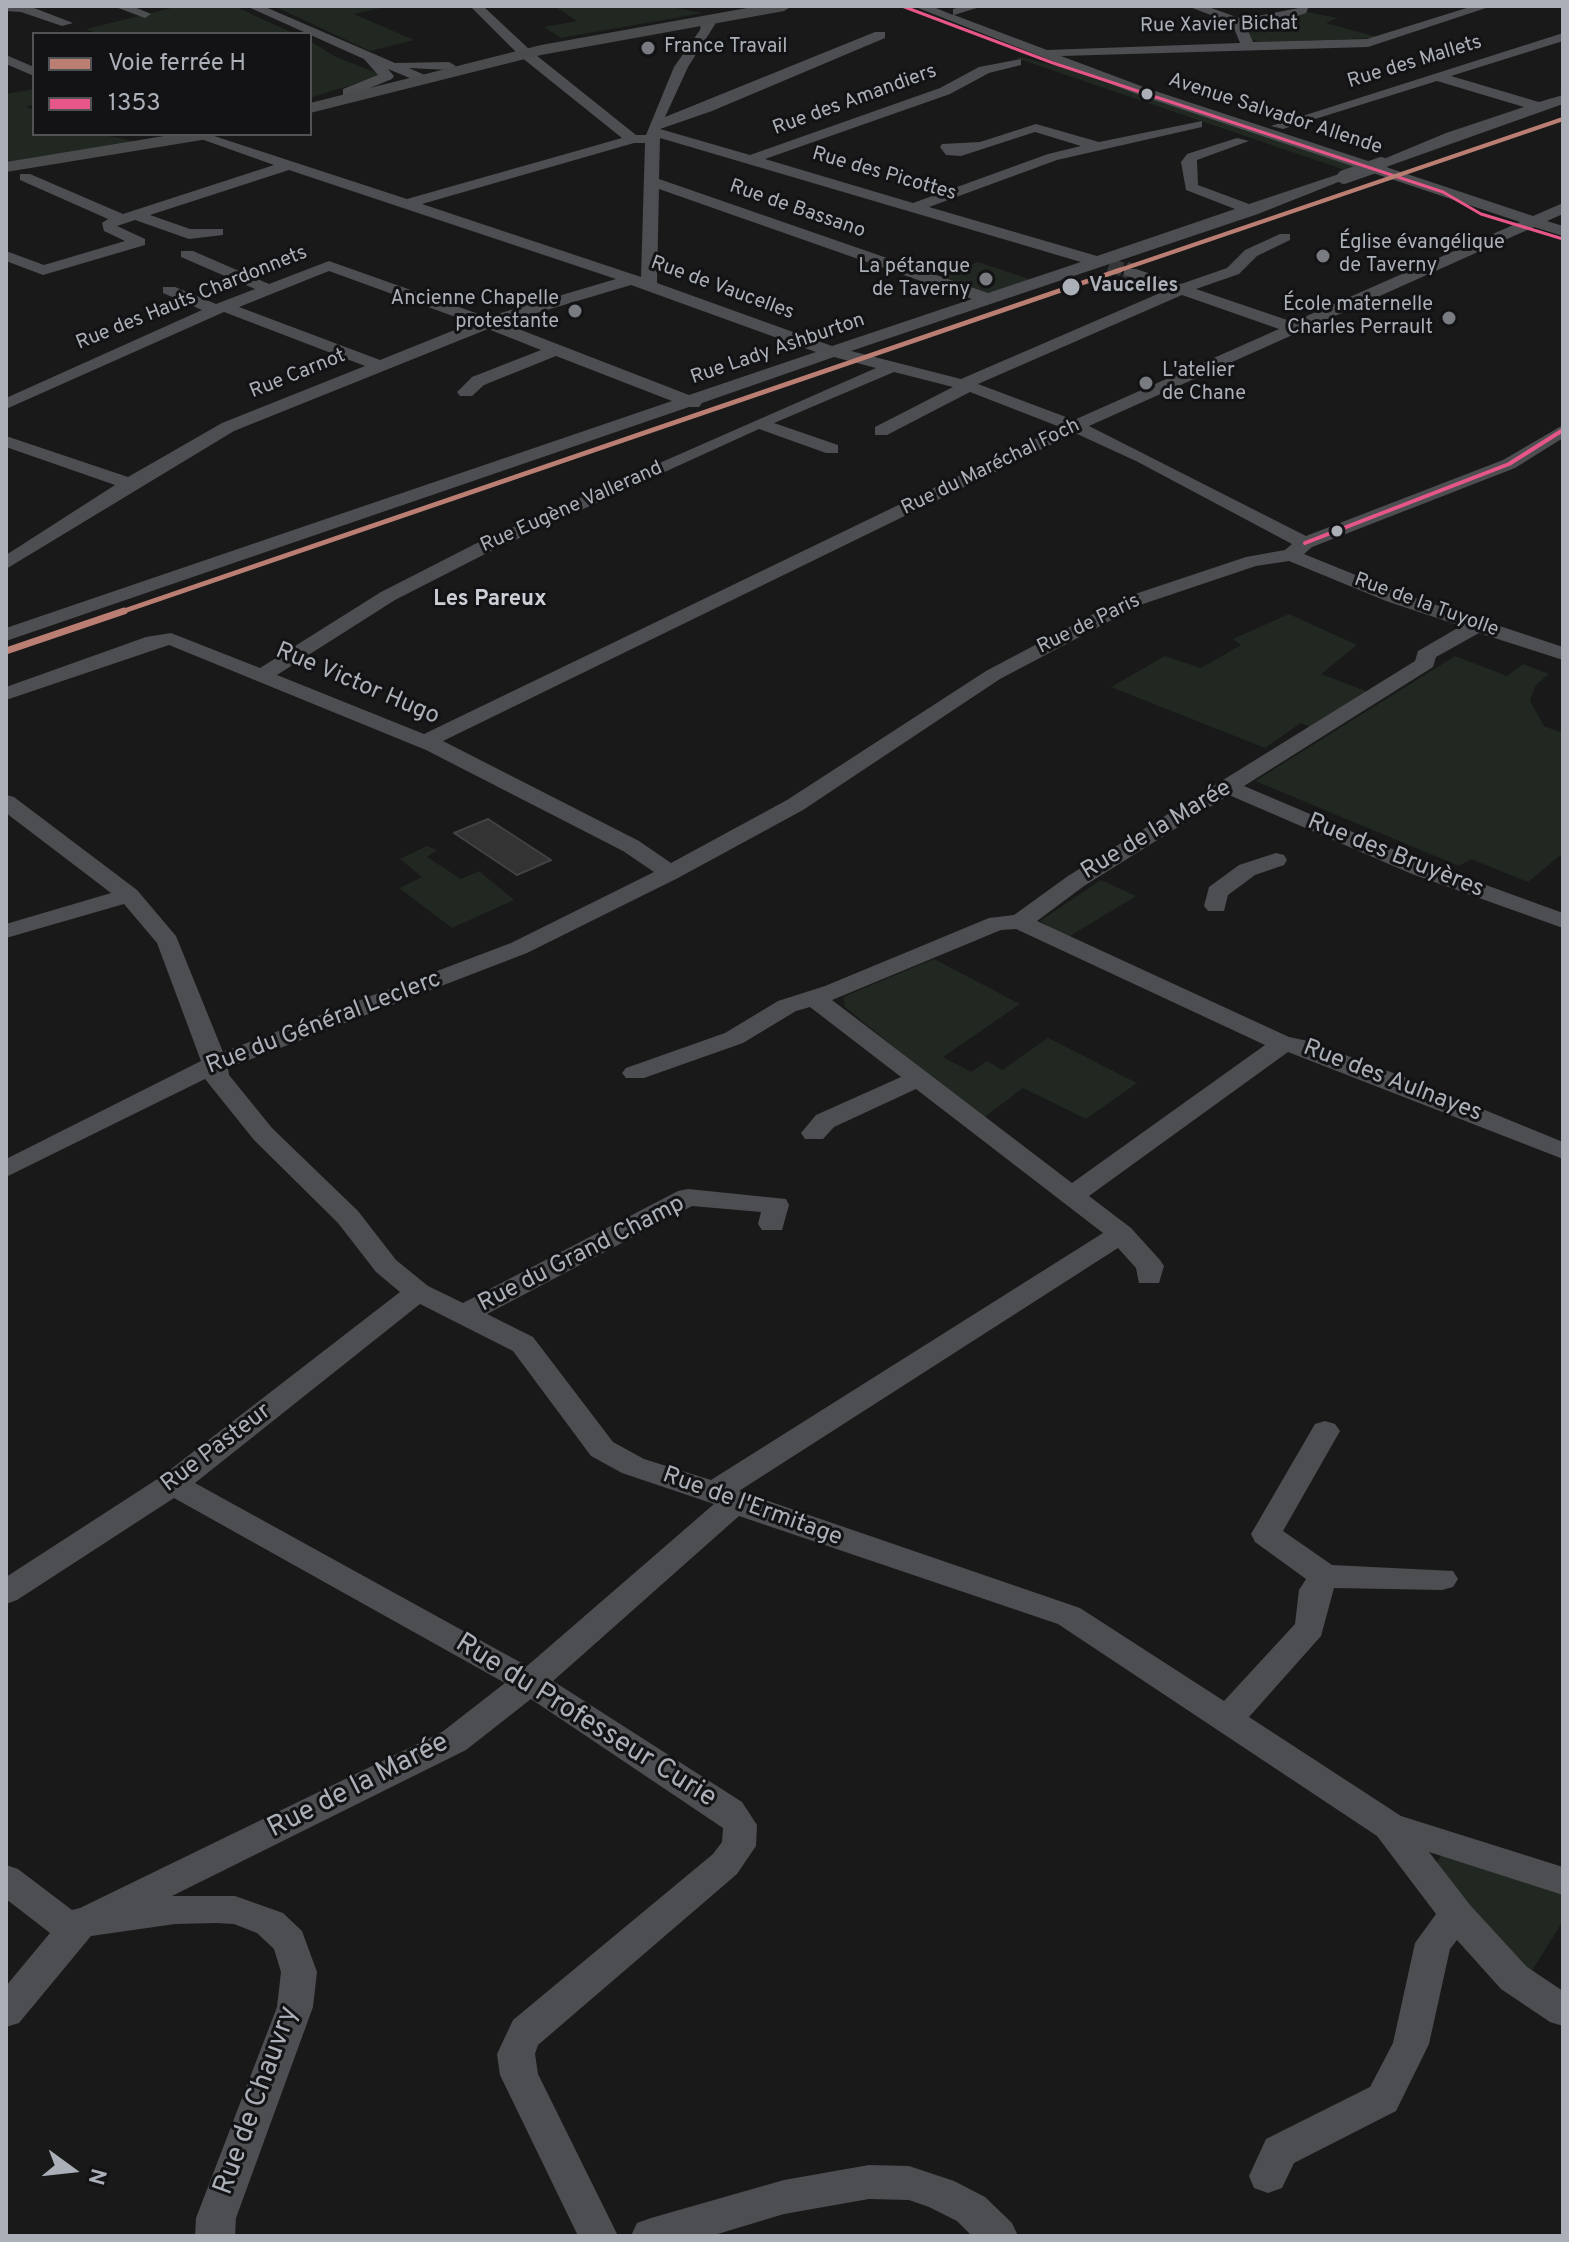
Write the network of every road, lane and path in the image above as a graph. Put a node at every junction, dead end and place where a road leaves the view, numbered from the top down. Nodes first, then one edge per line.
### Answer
1 (59, 6) edge
2 (119, 6) edge
3 (252, 6) edge
4 (476, 6) edge
5 (755, 6) edge
6 (784, 6) edge
7 (902, 6) edge
8 (919, 6) edge
9 (977, 6) edge
10 (1193, 6) edge
11 (1303, 6) edge
12 (1486, 6) edge
13 (6, 7) edge
14 (27, 9) edge
15 (721, 12) edge
16 (958, 12) dead end
17 (145, 14) dead end
18 (6, 21) edge
19 (67, 23) dead end
20 (1239, 23) junction
21 (680, 24) junction
22 (702, 35) junction
23 (880, 35) dead end
24 (1563, 37) edge
25 (1008, 45) junction
26 (1248, 46) junction
27 (1092, 50) junction
28 (524, 51) junction
29 (1037, 52) junction
30 (366, 55) junction
31 (6, 59) edge
32 (1055, 59) junction
33 (1016, 62) dead end
34 (449, 66) junction
35 (32, 71) edge
36 (417, 77) junction
37 (1438, 77) junction
38 (1140, 91) junction
39 (348, 92) junction
40 (1193, 96) dead end
41 (1563, 99) edge
42 (312, 104) edge
43 (312, 104) edge
44 (1539, 107) junction
45 (1197, 124) dead end
46 (654, 131) junction
47 (187, 136) edge
48 (203, 136) edge
49 (633, 139) junction
50 (1242, 141) dead end
51 (982, 146) dead end
52 (1096, 146) junction
53 (752, 159) junction
54 (287, 166) junction
55 (6, 167) edge
56 (25, 177) dead end
57 (649, 187) junction
58 (1462, 190) dead end
59 (407, 204) junction
60 (915, 207) junction
61 (1563, 208) edge
62 (1253, 211) junction
63 (129, 217) junction
64 (1533, 221) junction
65 (1563, 231) edge
66 (218, 232) dead end
67 (1285, 237) dead end
68 (1563, 239) edge
69 (187, 254) dead end
70 (6, 256) edge
71 (1105, 264) junction
72 (1130, 272) tunnel mouth
73 (630, 280) junction
74 (649, 285) junction
75 (268, 289) junction
76 (169, 290) dead end
77 (1180, 290) junction
78 (991, 300) junction
79 (220, 308) junction
80 (488, 323) junction
81 (1293, 328) junction
82 (555, 350) junction
83 (839, 352) junction
84 (381, 366) junction
85 (892, 367) junction
86 (966, 385) junction
87 (466, 392) dead end
88 (693, 403) junction
89 (6, 404) edge
90 (758, 423) junction
91 (1076, 427) junction
92 (1563, 430) edge
93 (881, 431) dead end
94 (6, 441) edge
95 (832, 449) dead end
96 (129, 484) junction
97 (1298, 549) junction
98 (6, 563) edge
99 (1478, 625) junction
100 (6, 635) edge
101 (1563, 654) edge
102 (264, 674) junction
103 (6, 694) edge
104 (426, 741) junction
105 (1236, 783) junction
106 (6, 802) edge
107 (1276, 860) dead end
108 (670, 873) junction
109 (644, 886) joint
110 (129, 895) junction
111 (1216, 906) dead end
112 (1563, 921) edge
113 (1020, 922) junction
114 (6, 931) edge
115 (813, 997) junction
116 (1283, 1044) junction
117 (215, 1064) junction
118 (632, 1074) dead end
119 (917, 1079) junction
120 (814, 1133) dead end
121 (1563, 1151) edge
122 (6, 1169) edge
123 (1071, 1196) junction
124 (772, 1224) dead end
125 (1121, 1234) junction
126 (1149, 1277) dead end
127 (418, 1292) junction
128 (463, 1315) junction
129 (1325, 1431) dead end
130 (173, 1484) junction
131 (725, 1498) junction
132 (1325, 1576) junction
133 (1442, 1579) dead end
134 (6, 1592) edge
135 (530, 1682) junction
136 (1226, 1721) junction
137 (1430, 1855) junction
138 (6, 1879) edge
139 (1563, 1881) edge
140 (1457, 1915) junction
141 (76, 1927) junction
142 (1563, 2011) edge
143 (6, 2012) edge
144 (1268, 2176) dead end
145 (215, 2236) edge
146 (598, 2236) edge
147 (651, 2236) edge
148 (998, 2236) edge

1 - 14 street
2 - 17 street
3 - 30 street
4 - 28 street
5 - 15 main road
6 - 15 main road
7 - 25 street, Avenue Salvador Allende
8 - 29 street, Avenue Salvador Allende
9 - 16 street
10 - 20 street
11 - 20 street
12 - 26 street, Rue Xavier Bichat
13 - 14 street
14 - 18 street
14 - 19 street
15 - 21 main road
15 - 22 street
15 - 28 main road
20 - 26 street
21 - 22 street
21 - 28 main road
22 - 46 street
23 - 46 street
24 - 37 street, Rue des Mallets
25 - 32 street
25 - 38 street, Avenue Salvador Allende
26 - 27 street, Rue Xavier Bichat
27 - 29 street, Rue Xavier Bichat
27 - 32 street, Rue Xavier Bichat
28 - 34 main road
28 - 36 main road
28 - 49 street
29 - 32 street, Avenue Salvador Allende
30 - 34 street
30 - 36 street
30 - 39 street
31 - 35 street
32 - 38 street, Avenue Salvador Allende
33 - 53 street, Rue des Amandiers
34 - 36 main road
36 - 39 main road
36 - 42 main road
37 - 40 street, Rue des Mallets
37 - 44 street
38 - 64 street, Avenue Salvador Allende
39 - 43 main road
41 - 44 street, Rue Lady Ashburton
44 - 62 street, Rue Lady Ashburton, bridge
45 - 52 street
46 - 49 street
46 - 53 street, Rue des Picottes
46 - 57 street
47 - 55 main road
48 - 54 street, Rue de Vaucelles
49 - 59 street
50 - 62 street
51 - 52 street
52 - 60 street
53 - 60 street, Rue des Picottes
54 - 59 street, Rue de Vaucelles
54 - 63 street
56 - 63 street
57 - 74 street
57 - 78 street, Rue de Bassano
58 - 64 street
59 - 73 street, Rue de Vaucelles
60 - 71 street, Rue des Picottes
61 - 64 street, Rue du Maréchal Foch
62 - 71 street, Rue Lady Ashburton
63 - 66 street
63 - 70 street
64 - 65 street, Avenue Salvador Allende
64 - 68 street, Avenue Salvador Allende
64 - 81 street, Rue du Maréchal Foch
67 - 77 street
69 - 75 street
71 - 78 street, Rue Lady Ashburton
72 - 77 street
73 - 74 street, Rue de Vaucelles
73 - 80 street, Rue Carnot
74 - 83 street, Rue de Vaucelles
75 - 79 street, Rue des Hauts Chardonnets
75 - 80 street, Rue des Hauts Chardonnets
76 - 79 street
77 - 81 street
77 - 86 street
78 - 83 street, Rue Lady Ashburton
79 - 84 street
79 - 89 street, Rue des Hauts Chardonnets
80 - 82 street, Rue des Hauts Chardonnets
80 - 84 street, Rue Carnot
81 - 91 street, Rue du Maréchal Foch
82 - 87 street
82 - 88 street, Rue des Hauts Chardonnets
83 - 85 street, Rue de Vaucelles
83 - 88 street, Rue Lady Ashburton
84 - 96 street, Rue Carnot
85 - 86 street, Rue de Vaucelles
85 - 90 street, Rue Eugène Vallerand
86 - 91 street, Rue de Vaucelles
86 - 93 street
88 - 100 street, Rue Lady Ashburton
90 - 95 street
90 - 102 street, Rue Eugène Vallerand
91 - 97 street, Rue de Vaucelles
91 - 104 street, Rue du Maréchal Foch
92 - 97 street, Rue de Paris
94 - 96 street
96 - 98 street, Rue Carnot
97 - 99 street, Rue de la Tuyolle
97 - 108 street, Rue de Paris
99 - 101 street, Rue de la Tuyolle
99 - 105 street, Rue de la Marée
102 - 103 street, Rue Victor Hugo
102 - 104 street, Rue Victor Hugo
104 - 108 street, Rue Victor Hugo
105 - 112 street, Rue des Bruyères
105 - 113 street, Rue de la Marée
106 - 110 street, Rue de l'Ermitage
107 - 111 street
108 - 109 street, Rue de Paris
109 - 117 street, Rue du Général Leclerc
110 - 114 street
110 - 117 street, Rue de l'Ermitage
113 - 115 street, Rue de la Marée
113 - 116 street
115 - 118 street, Rue de la Marée
115 - 119 street
116 - 121 street, Rue des Aulnayes
116 - 123 street, Rue des Aulnayes
117 - 122 street, Rue du Général Leclerc
117 - 127 street, Rue de l'Ermitage
119 - 120 street
119 - 123 street
123 - 125 street
124 - 128 street, Rue du Grand Champ
125 - 126 street
125 - 131 street, Rue de la Marée
127 - 128 street, Rue de l'Ermitage
127 - 130 street, Rue Pasteur
128 - 131 street, Rue de l'Ermitage
129 - 132 street
130 - 134 street, Rue Pasteur
130 - 135 street, Rue du Professeur Curie
131 - 135 street, Rue de la Marée
131 - 136 street, Rue de l'Ermitage
132 - 133 street
132 - 136 street
135 - 141 street, Rue de la Marée
135 - 146 street, Rue du Professeur Curie
136 - 137 street, Rue de l'Ermitage
137 - 139 street
137 - 140 street, Rue de l'Ermitage
138 - 141 street
140 - 142 street, Rue de l'Ermitage
140 - 144 street
141 - 143 street, Rue de la Marée
141 - 145 street, Rue de Chauvry
147 - 148 street

